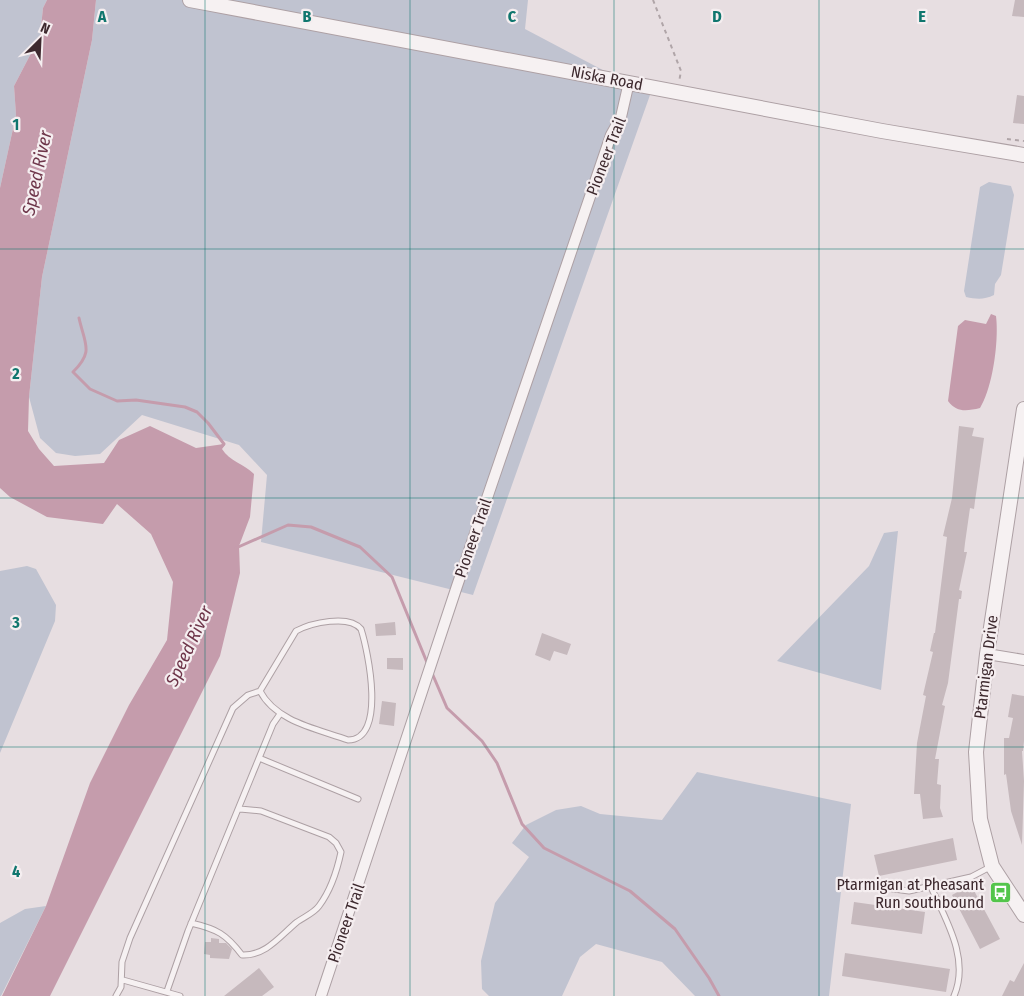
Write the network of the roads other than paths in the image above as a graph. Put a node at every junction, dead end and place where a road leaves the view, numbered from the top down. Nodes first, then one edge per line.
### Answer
1 (190, 0) edge
2 (629, 82) junction
3 (1024, 155) edge
4 (1024, 409) edge
5 (987, 654) junction
6 (1024, 660) edge
7 (260, 691) junction
8 (280, 714) junction
9 (259, 758) junction
10 (358, 799) dead end
11 (240, 808) junction
12 (992, 866) junction
13 (864, 885) dead end
14 (931, 887) junction
15 (1024, 916) edge
16 (191, 924) junction
17 (123, 980) junction
18 (167, 991) junction
19 (116, 996) edge
20 (180, 996) edge
21 (321, 996) edge
22 (954, 996) edge

1 - 2 street, Niska Road
2 - 3 street, Niska Road
2 - 21 street, Pioneer Trail
4 - 5 street, Ptarmigan Drive
5 - 6 street
5 - 12 street, Ptarmigan Drive
7 - 8 lane
7 - 8 lane
7 - 17 lane
8 - 9 lane
9 - 10 lane
9 - 11 lane
11 - 16 lane
11 - 16 lane
12 - 14 lane
12 - 15 street, Ptarmigan Drive
13 - 14 lane
14 - 22 lane
16 - 18 lane
17 - 18 lane
17 - 19 lane
18 - 20 lane

